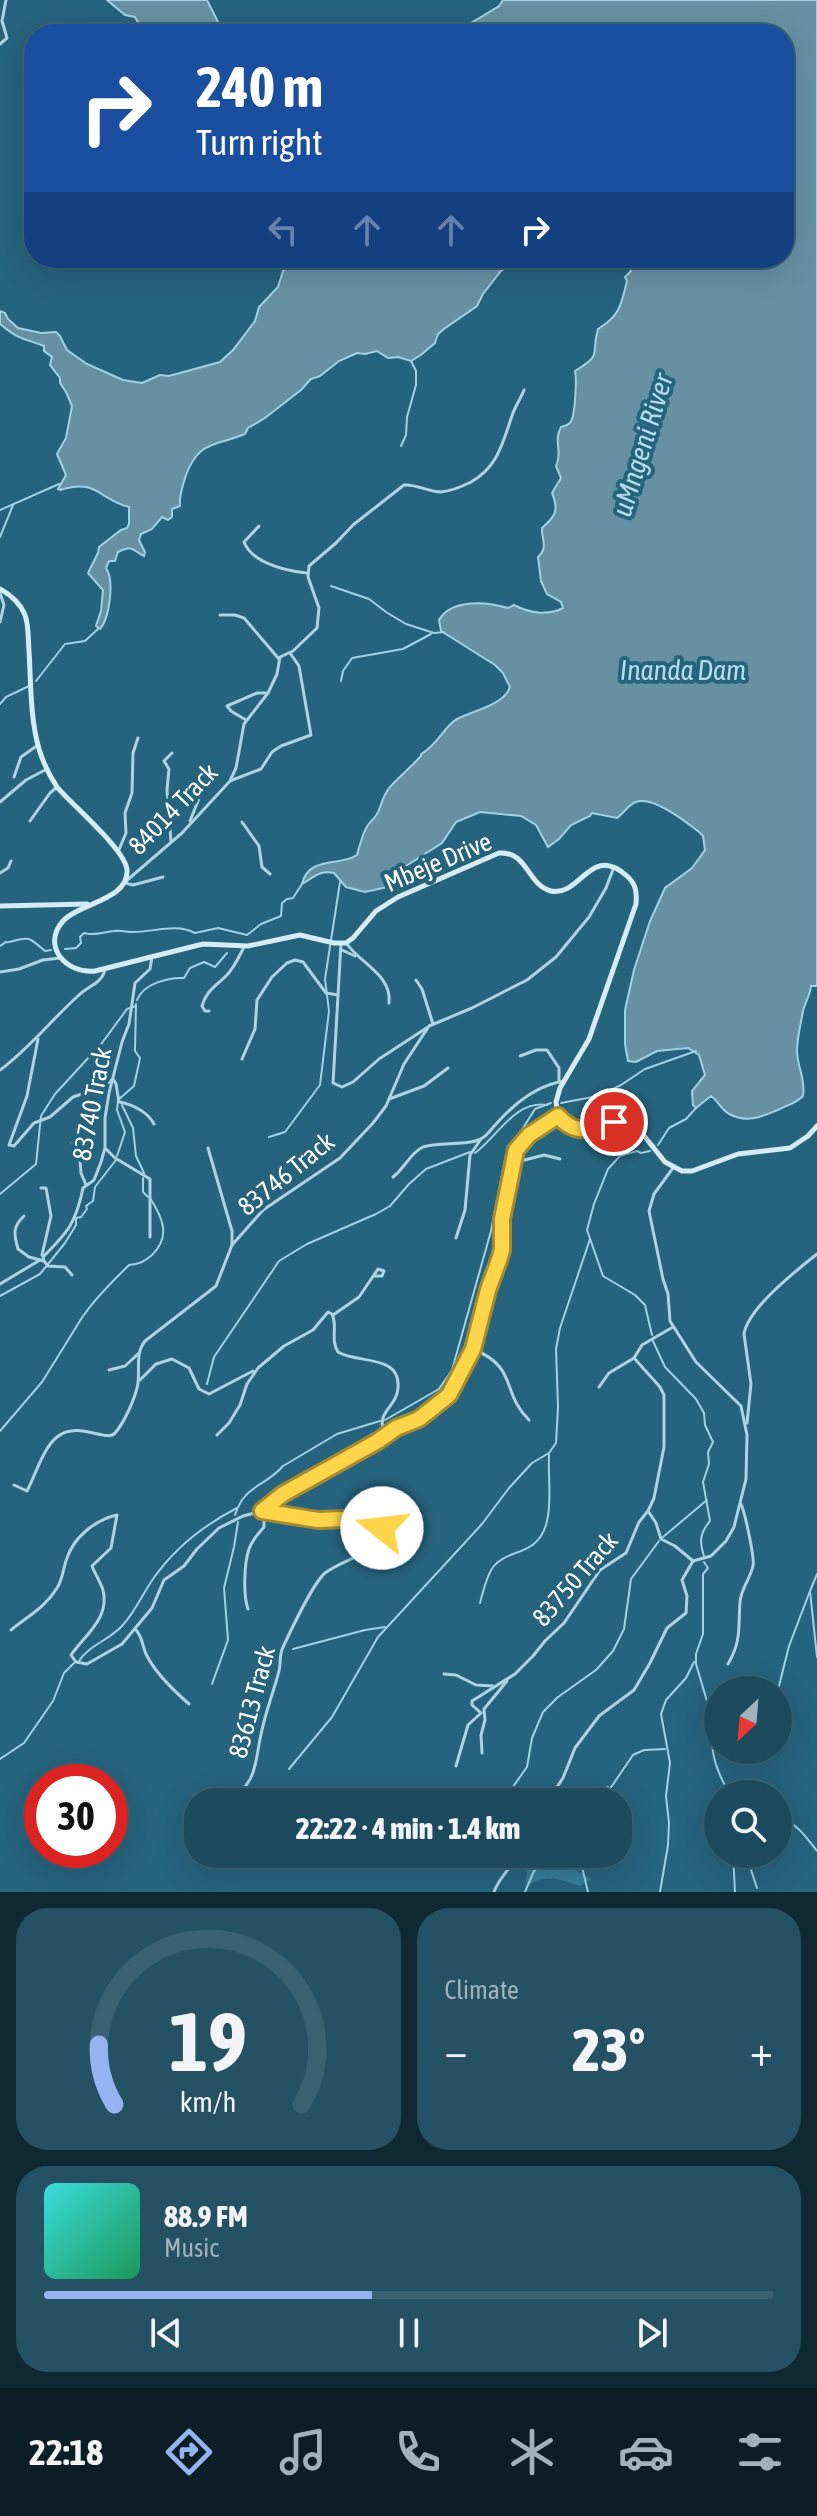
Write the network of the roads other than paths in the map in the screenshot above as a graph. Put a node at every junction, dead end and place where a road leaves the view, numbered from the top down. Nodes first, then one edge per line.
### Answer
1 (6, 0) edge
2 (2, 43) edge
3 (524, 390) dead end
4 (259, 526) dead end
5 (307, 573) junction
6 (0, 591) edge
7 (220, 615) dead end
8 (0, 622) edge
9 (290, 653) junction
10 (279, 659) junction
11 (268, 693) junction
12 (246, 720) junction
13 (138, 738) dead end
14 (38, 745) junction
15 (172, 753) dead end
16 (47, 769) junction
17 (14, 777) dead end
18 (230, 781) junction
19 (58, 787) junction
20 (202, 791) dead end
21 (0, 802) edge
22 (30, 821) dead end
23 (242, 822) dead end
24 (189, 825) junction
25 (171, 842) junction
26 (118, 852) junction
27 (11, 861) dead end
28 (614, 867) junction
29 (0, 873) edge
30 (270, 874) dead end
31 (163, 877) dead end
32 (124, 882) junction
33 (90, 904) junction
34 (0, 906) edge
35 (343, 945) junction
36 (245, 946) junction
37 (355, 956) junction
38 (152, 957) junction
39 (60, 958) junction
40 (105, 969) junction
41 (0, 972) edge
42 (416, 980) dead end
43 (338, 995) junction
44 (389, 1003) dead end
45 (209, 1011) dead end
46 (431, 1025) junction
47 (38, 1039) junction
48 (520, 1056) dead end
49 (242, 1059) dead end
50 (448, 1068) dead end
51 (0, 1070) edge
52 (113, 1079) junction
53 (562, 1081) junction
54 (389, 1099) junction
55 (558, 1116) junction
56 (154, 1124) dead end
57 (817, 1126) edge
58 (481, 1139) junction
59 (72, 1143) dead end
60 (105, 1148) junction
61 (208, 1148) dead end
62 (560, 1159) dead end
63 (513, 1163) junction
64 (673, 1168) junction
65 (393, 1177) dead end
66 (86, 1185) junction
67 (41, 1188) dead end
68 (24, 1216) dead end
69 (150, 1237) dead end
70 (456, 1238) dead end
71 (232, 1245) junction
72 (817, 1254) edge
73 (42, 1260) junction
74 (72, 1275) dead end
75 (374, 1276) dead end
76 (0, 1284) edge
77 (333, 1315) junction
78 (673, 1327) junction
79 (473, 1349) junction
80 (139, 1353) junction
81 (634, 1358) junction
82 (109, 1370) dead end
83 (257, 1370) junction
84 (138, 1381) junction
85 (599, 1387) dead end
86 (529, 1420) dead end
87 (746, 1427) junction
88 (388, 1432) junction
89 (217, 1435) dead end
90 (14, 1485) dead end
91 (741, 1504) junction
92 (648, 1511) junction
93 (263, 1512) junction
94 (693, 1561) junction
95 (248, 1609) dead end
96 (135, 1629) junction
97 (11, 1630) dead end
98 (728, 1664) dead end
99 (444, 1674) dead end
100 (509, 1679) junction
101 (493, 1686) junction
102 (189, 1704) dead end
103 (482, 1711) junction
104 (482, 1753) dead end
105 (456, 1766) dead end
106 (243, 1788) edge
107 (556, 1788) edge
108 (509, 1868) edge
109 (494, 1892) edge

1 - 2 street
3 - 5 street
4 - 5 street
5 - 9 street
6 - 8 street
6 - 14 street
7 - 10 street
9 - 10 street
9 - 18 street
10 - 11 street, 84014 Track
11 - 12 street, 84014 Track
11 - 12 street
12 - 18 street, 84014 Track
13 - 26 street
14 - 16 street
14 - 17 street
15 - 25 street
16 - 19 street
16 - 21 street
18 - 24 street, 84014 Track
19 - 22 street
19 - 26 street
20 - 24 street
23 - 30 street
24 - 25 street, 84014 Track
25 - 32 street, 84014 Track
26 - 32 street
27 - 29 street
28 - 35 street, Mbeje Drive
28 - 46 street
28 - 53 street
31 - 32 street
32 - 33 street
33 - 34 street
33 - 39 street
35 - 36 street
35 - 37 street
35 - 37 street
35 - 43 street
36 - 38 street
36 - 45 street
37 - 44 street
38 - 40 street
38 - 52 street, 83740 Track
39 - 40 street
39 - 41 street
40 - 47 street
42 - 46 street
43 - 46 street
43 - 49 street
46 - 54 street, 83746 Track
47 - 51 street
47 - 52 street
48 - 53 street
50 - 54 street
52 - 56 street
52 - 60 street, 83740 Track
53 - 55 street
53 - 58 street
54 - 71 street, 83746 Track
55 - 63 street
55 - 64 street
57 - 64 street
58 - 65 street
58 - 70 street
59 - 66 street
60 - 66 street, 83740 Track
60 - 69 street
61 - 71 street
62 - 63 street
63 - 79 street
64 - 78 street
66 - 73 street, 83740 Track
67 - 73 street
68 - 73 street
71 - 80 street, 83746 Track
72 - 87 street
73 - 74 street
73 - 76 street
75 - 77 street
77 - 83 street
77 - 88 street
78 - 81 street
78 - 87 street
79 - 86 street
79 - 88 street
80 - 82 street, 83746 Track
80 - 84 street
81 - 85 street
81 - 92 street
83 - 84 street
83 - 89 street
84 - 90 street
87 - 91 street
88 - 93 street
91 - 94 street
91 - 98 street
92 - 94 street, 83750 Track
92 - 100 street, 83750 Track
93 - 95 street
93 - 96 street
93 - 106 street, 83613 Track
94 - 107 street
96 - 97 street
96 - 102 street
99 - 101 street
100 - 101 street, 83750 Track
100 - 103 street
101 - 103 street
103 - 104 street
103 - 105 street
108 - 109 street

